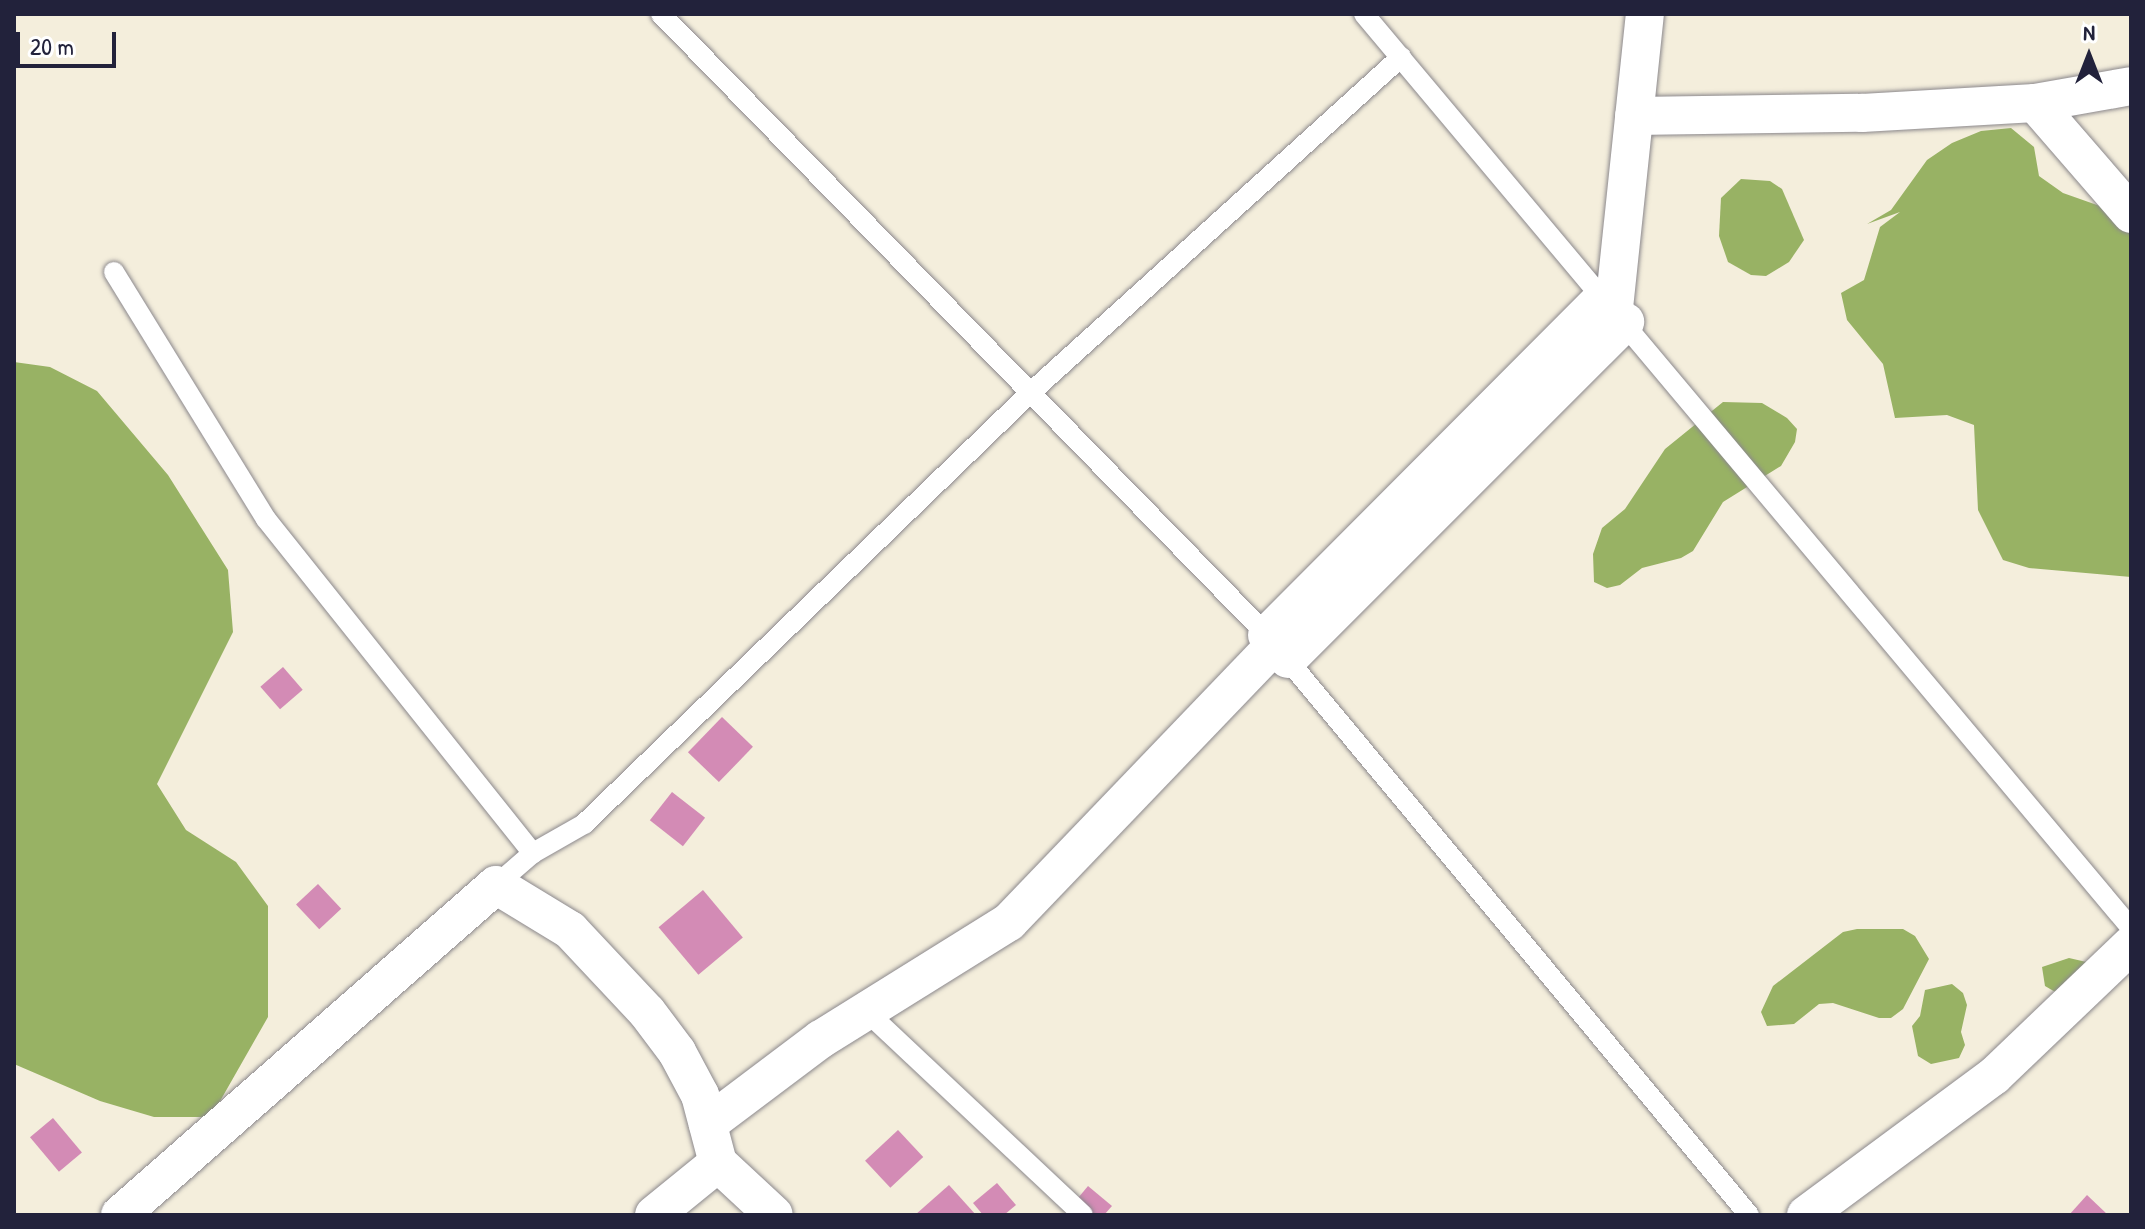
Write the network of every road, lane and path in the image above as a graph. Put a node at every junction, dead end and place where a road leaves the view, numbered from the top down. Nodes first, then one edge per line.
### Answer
1 (661, 14) edge
2 (1364, 14) edge
3 (1645, 14) edge
4 (1401, 57) junction
5 (2131, 86) edge
6 (2035, 103) junction
7 (1634, 116) junction
8 (2131, 214) edge
9 (114, 272) dead end
10 (1614, 309) junction
11 (1029, 394) junction
12 (1277, 646) junction
13 (533, 853) junction
14 (496, 885) junction
15 (2131, 928) edge
16 (2131, 945) edge
17 (867, 1012) junction
18 (708, 1124) junction
19 (718, 1163) junction
20 (120, 1215) edge
21 (654, 1215) edge
22 (774, 1215) edge
23 (1083, 1215) edge
24 (1749, 1215) edge
25 (1806, 1215) edge

1 - 11 lane
2 - 4 lane
3 - 7 street
4 - 10 lane
4 - 11 lane
5 - 6 street
6 - 7 street
6 - 8 street
7 - 10 street
9 - 13 lane
10 - 12 street
10 - 15 lane
11 - 12 lane
11 - 13 lane
12 - 17 street
12 - 24 lane
13 - 14 lane
14 - 18 street
14 - 20 street
16 - 25 street
17 - 18 street
17 - 23 lane
18 - 19 street
19 - 21 street
19 - 22 street

